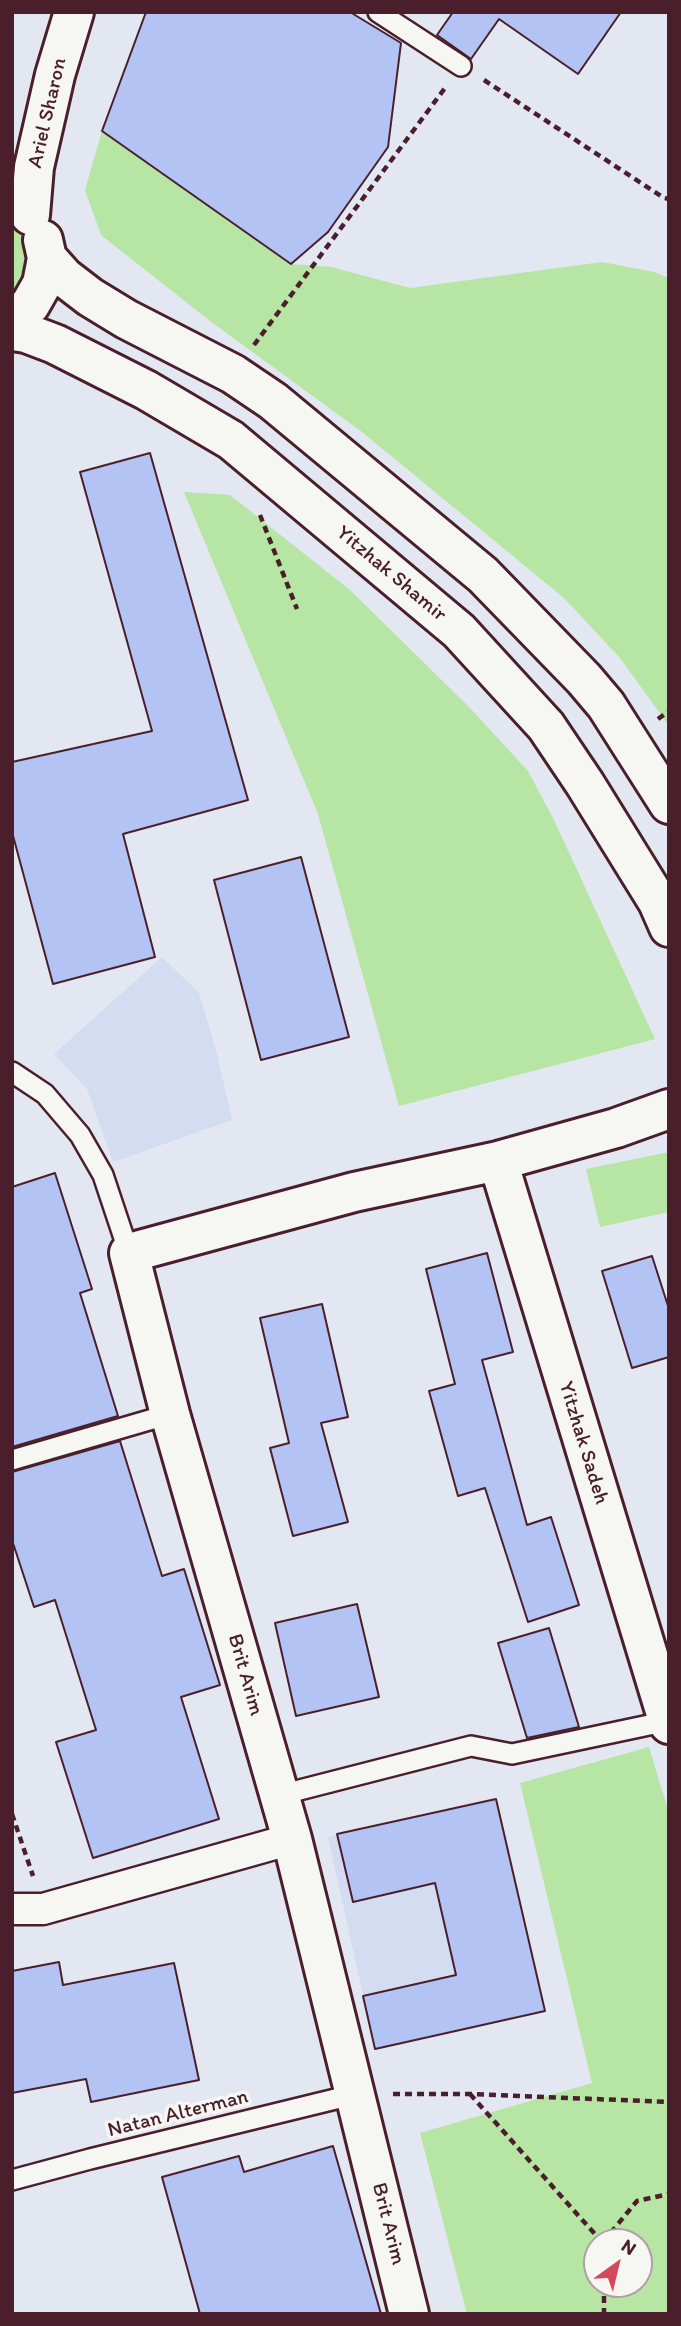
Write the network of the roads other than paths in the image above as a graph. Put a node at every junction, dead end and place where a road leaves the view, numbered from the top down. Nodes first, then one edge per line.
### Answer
1 (74, 12) edge
2 (378, 12) edge
3 (461, 66) road end
4 (21, 207) edge
5 (47, 258) junction
6 (12, 320) edge
7 (12, 331) edge
8 (669, 804) edge
9 (669, 927) edge
10 (12, 1072) edge
11 (669, 1109) edge
12 (616, 1128) junction
13 (669, 1129) edge
14 (498, 1161) junction
15 (129, 1253) junction
16 (170, 1415) junction
17 (12, 1460) edge
18 (668, 1723) edge
19 (280, 1795) junction
20 (292, 1839) junction
21 (12, 1909) edge
22 (356, 2094) junction
23 (12, 2180) edge
24 (410, 2314) edge

1 - 4 street, Ariel Sharon
2 - 3 lane
4 - 5 street
5 - 6 street
5 - 8 street
7 - 9 street, Yitzhak Shamir
10 - 15 lane, Brit Arim
11 - 12 street
12 - 13 street
12 - 14 street
14 - 15 street
14 - 18 street, Yitzhak Sadeh
15 - 16 street, Brit Arim
16 - 17 lane
16 - 19 street, Brit Arim
18 - 19 lane
19 - 20 street, Brit Arim
20 - 21 street
20 - 22 street, Brit Arim
22 - 23 lane, Natan Alterman
22 - 24 street, Brit Arim

